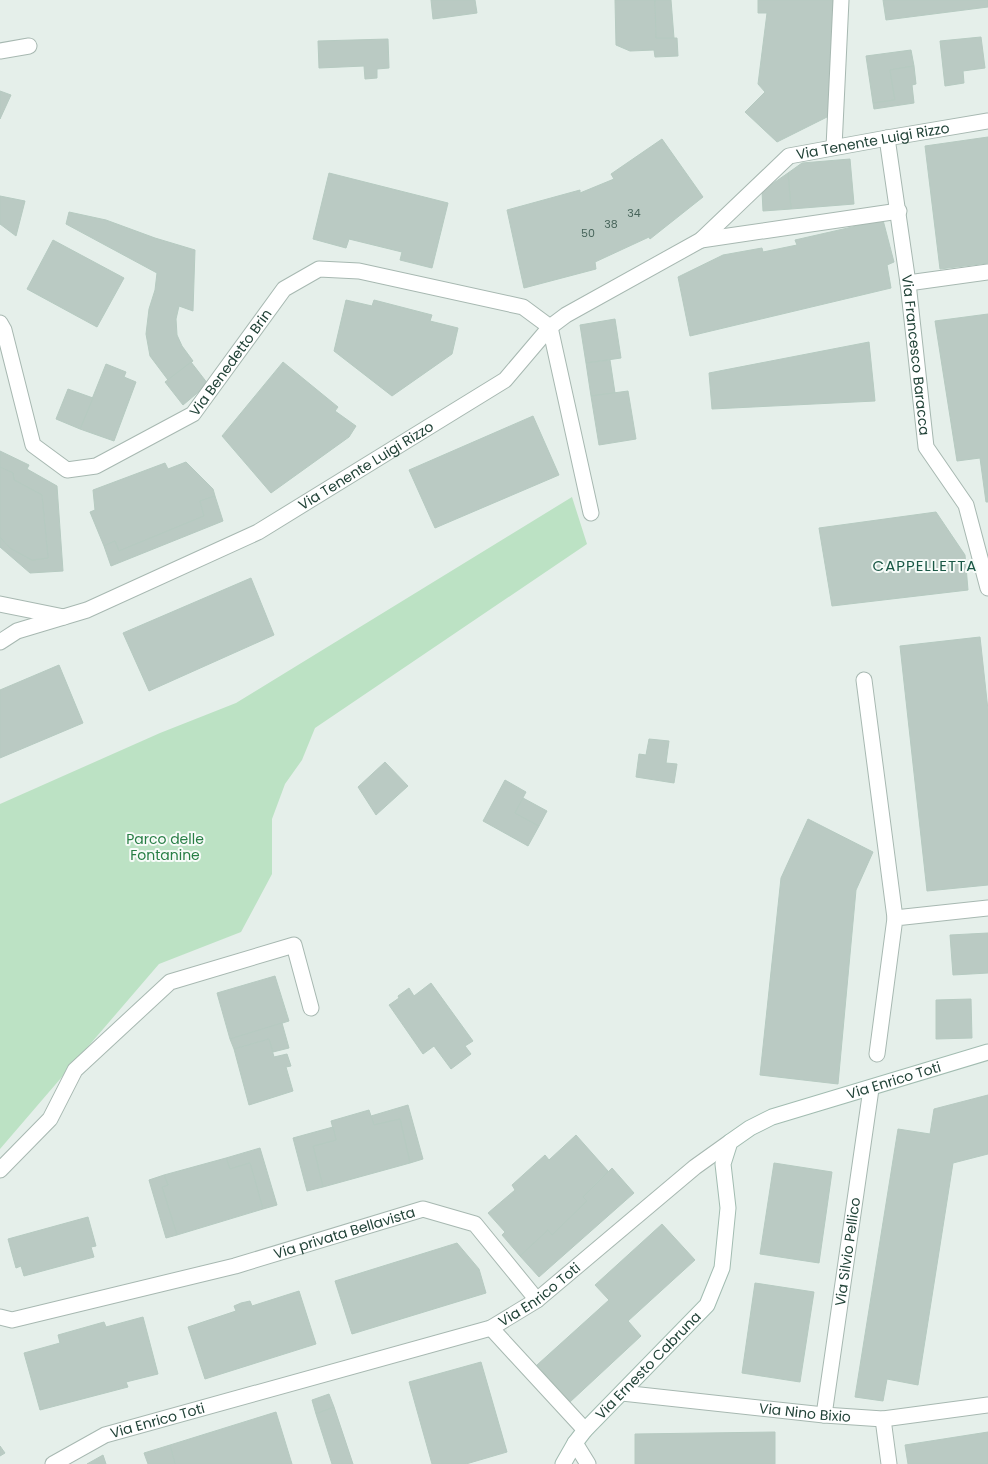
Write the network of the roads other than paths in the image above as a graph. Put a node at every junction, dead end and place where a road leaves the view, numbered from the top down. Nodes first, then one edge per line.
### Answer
1 (841, 0) edge
2 (29, 46) dead end
3 (0, 52) edge
4 (988, 121) edge
5 (887, 138) junction
6 (834, 147) junction
7 (898, 211) junction
8 (701, 240) junction
9 (988, 272) edge
10 (908, 283) junction
11 (0, 324) edge
12 (550, 327) junction
13 (590, 513) dead end
14 (988, 588) edge
15 (0, 604) edge
16 (64, 617) junction
17 (0, 642) edge
18 (864, 680) dead end
19 (988, 908) edge
20 (895, 918) junction
21 (311, 1008) dead end
22 (988, 1052) edge
23 (877, 1054) dead end
24 (871, 1089) junction
25 (730, 1142) junction
26 (0, 1170) edge
27 (536, 1300) junction
28 (0, 1317) edge
29 (491, 1328) junction
30 (622, 1393) junction
31 (988, 1405) edge
32 (824, 1416) junction
33 (883, 1419) junction
34 (585, 1430) junction
35 (575, 1443) junction
36 (53, 1464) edge
37 (563, 1464) edge
38 (588, 1464) edge
39 (890, 1464) edge

1 - 6 street
2 - 3 street
4 - 5 street, Via Tenente Luigi Rizzo
5 - 6 street, Via Tenente Luigi Rizzo
5 - 7 street, Via Francesco Baracca
6 - 8 street, Via Tenente Luigi Rizzo
7 - 8 street, Via Tenente Luigi Rizzo
7 - 10 street, Via Francesco Baracca
8 - 12 street, Via Tenente Luigi Rizzo
9 - 10 street
10 - 14 street, Via Francesco Baracca
11 - 12 street, Via Benedetto Brin
12 - 13 street
12 - 16 street, Via Tenente Luigi Rizzo
15 - 16 street
16 - 17 street, Via Tenente Luigi Rizzo
18 - 20 street
19 - 20 street
20 - 23 street
21 - 26 street
22 - 24 street, Via Enrico Toti
24 - 25 street, Via Enrico Toti
24 - 32 street, Via Silvio Pellico
25 - 27 street, Via Enrico Toti
25 - 30 street, Via Ernesto Cabruna
27 - 28 street, Via privata Bellavista
27 - 29 street, Via Enrico Toti
29 - 34 street
29 - 36 street, Via Enrico Toti
30 - 32 street, Via Nino Bixio
30 - 34 street, Via Ernesto Cabruna
31 - 33 street, Via Nino Bixio
32 - 33 street, Via Nino Bixio
33 - 39 street
34 - 35 street, Via Ernesto Cabruna
35 - 37 street, Via Ernesto Cabruna
35 - 38 street

